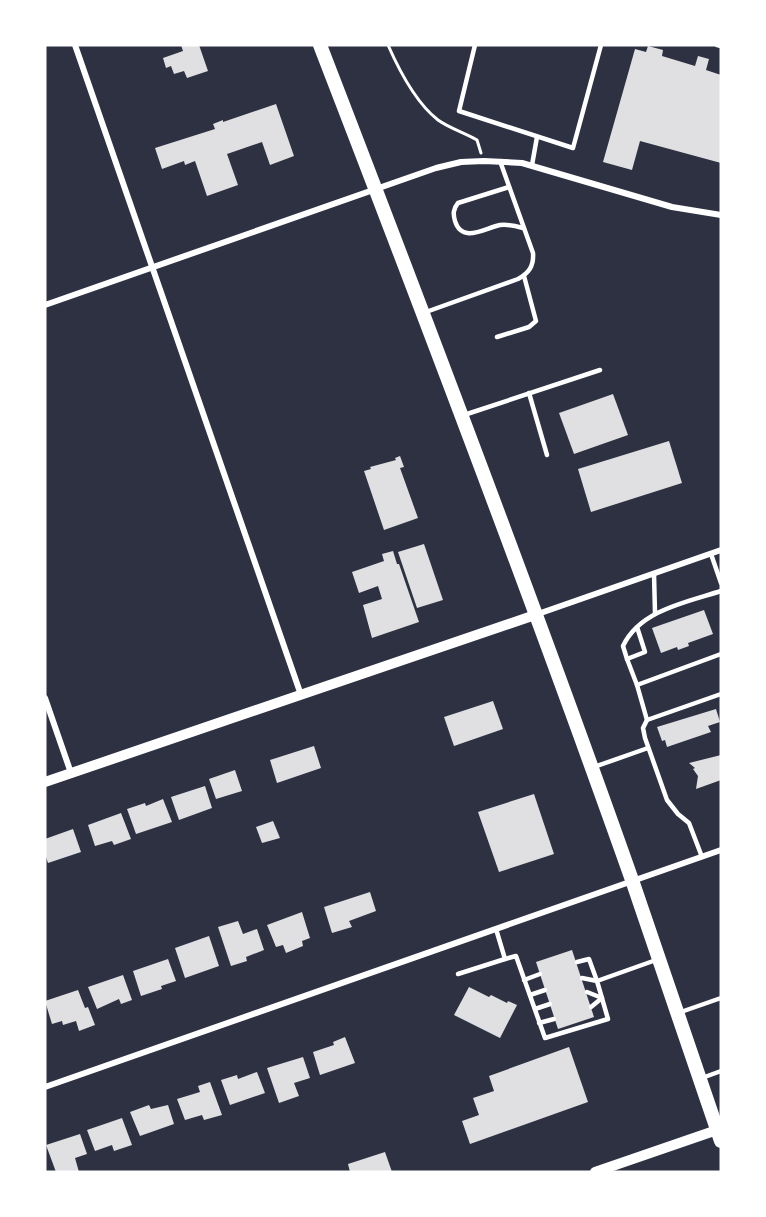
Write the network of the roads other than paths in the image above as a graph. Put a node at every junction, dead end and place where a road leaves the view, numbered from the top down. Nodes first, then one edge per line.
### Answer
1 (75, 45) edge
2 (320, 45) edge
3 (475, 45) edge
4 (601, 45) edge
5 (537, 137) junction
6 (500, 161) junction
7 (532, 165) junction
8 (509, 187) junction
9 (375, 189) junction
10 (721, 215) edge
11 (523, 228) junction
12 (153, 268) junction
13 (524, 276) junction
14 (45, 305) edge
15 (423, 313) junction
16 (497, 337) dead end
17 (600, 370) dead end
18 (529, 393) junction
19 (461, 416) junction
20 (547, 455) dead end
21 (721, 550) edge
22 (711, 554) junction
23 (654, 574) junction
24 (721, 583) edge
25 (721, 591) edge
26 (655, 613) junction
27 (535, 615) junction
28 (637, 627) junction
29 (721, 654) edge
30 (627, 659) junction
31 (637, 684) junction
32 (721, 694) edge
33 (301, 696) junction
34 (45, 698) edge
35 (647, 720) junction
36 (648, 748) junction
37 (591, 768) junction
38 (71, 773) junction
39 (45, 782) edge
40 (721, 850) edge
41 (702, 857) junction
42 (632, 881) junction
43 (496, 929) junction
44 (505, 959) junction
45 (658, 959) junction
46 (577, 962) dead end
47 (458, 974) dead end
48 (540, 974) dead end
49 (582, 978) dead end
50 (524, 980) junction
51 (597, 981) junction
52 (545, 990) dead end
53 (587, 992) dead end
54 (530, 995) junction
55 (602, 998) junction
56 (721, 998) edge
57 (550, 1004) dead end
58 (591, 1007) dead end
59 (535, 1009) junction
60 (677, 1014) junction
61 (554, 1019) dead end
62 (540, 1023) junction
63 (721, 1071) edge
64 (700, 1079) junction
65 (45, 1088) edge
66 (719, 1136) edge
67 (595, 1172) edge

1 - 12 street
2 - 9 main road
3 - 5 lane
4 - 5 lane
5 - 7 lane
6 - 7 street
6 - 8 lane
6 - 9 street
7 - 10 street
8 - 11 lane
8 - 11 lane
9 - 12 street
9 - 15 main road
11 - 13 lane
12 - 14 street
12 - 33 street
13 - 15 lane
13 - 16 lane
15 - 19 main road
17 - 18 lane
18 - 19 lane
18 - 20 lane
19 - 27 main road
21 - 22 street
22 - 23 street
22 - 24 lane
23 - 26 lane
23 - 27 street
25 - 26 lane
26 - 28 lane
27 - 33 street
27 - 37 main road
28 - 30 lane
28 - 30 lane
29 - 31 lane
30 - 31 lane
31 - 35 lane
32 - 35 lane
33 - 38 street
34 - 38 street
35 - 36 lane
36 - 37 lane
36 - 41 lane
37 - 42 main road
38 - 39 street
40 - 41 street
41 - 42 street
42 - 43 street
42 - 45 main road
43 - 44 lane
43 - 65 street
44 - 47 lane
44 - 50 lane
45 - 51 lane
45 - 60 main road
46 - 51 lane
48 - 50 lane
49 - 51 lane
50 - 54 lane
51 - 55 lane
52 - 54 lane
53 - 55 lane
54 - 59 lane
55 - 58 lane
55 - 62 lane
56 - 60 lane
57 - 59 lane
59 - 62 lane
60 - 64 main road
61 - 62 lane
63 - 64 lane
64 - 66 main road
66 - 67 street

